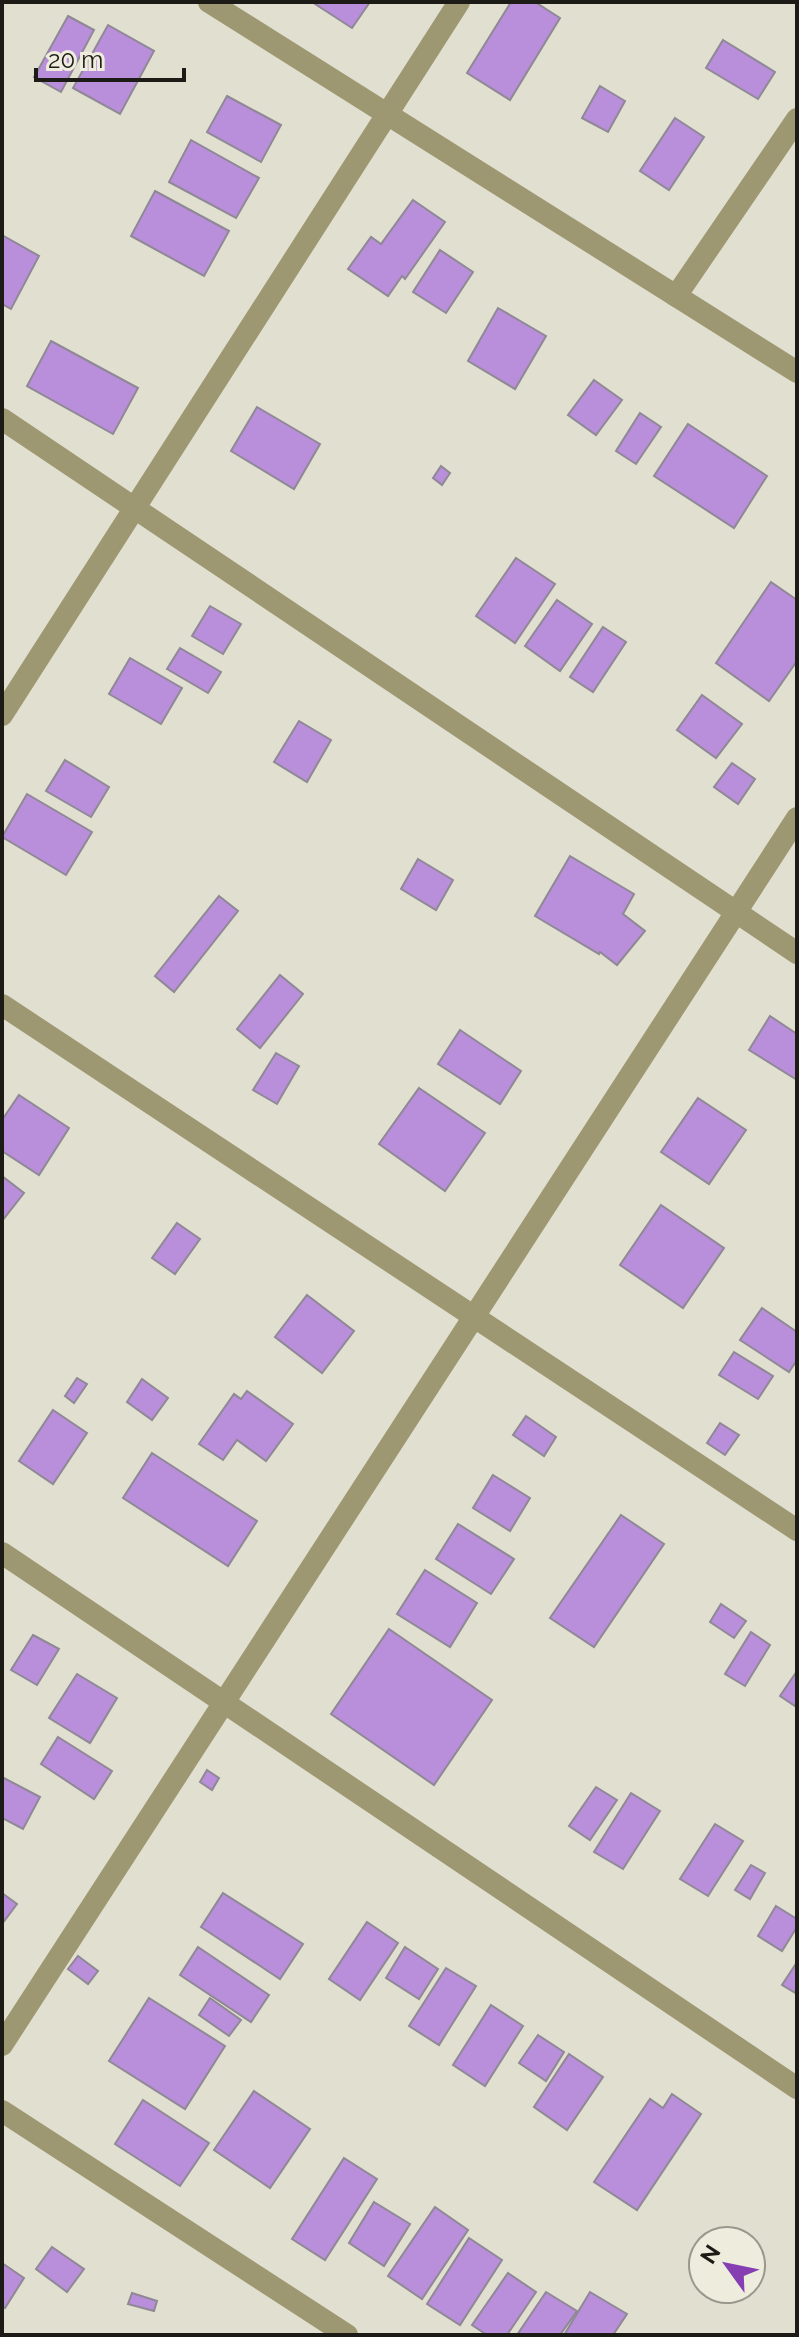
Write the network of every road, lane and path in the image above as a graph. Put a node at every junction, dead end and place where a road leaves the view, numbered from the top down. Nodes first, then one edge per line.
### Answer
1 (209, 2) edge
2 (459, 2) edge
3 (387, 114) junction
4 (797, 119) edge
5 (676, 296) junction
6 (797, 372) edge
7 (2, 419) edge
8 (135, 508) junction
9 (2, 715) edge
10 (797, 818) edge
11 (736, 912) junction
12 (797, 953) edge
13 (2, 1005) edge
14 (474, 1317) junction
15 (797, 1530) edge
16 (2, 1553) edge
17 (224, 1702) junction
18 (2, 2045) edge
19 (797, 2088) edge
20 (2, 2111) edge
21 (347, 2335) edge

1 - 3 street
2 - 3 street
3 - 5 street
3 - 8 street
4 - 5 street
5 - 6 street
7 - 8 street
8 - 9 street
8 - 11 street
10 - 11 street
11 - 12 street
11 - 14 street
13 - 14 street
14 - 15 street
14 - 17 street
16 - 17 street
17 - 18 street
17 - 19 street
20 - 21 street

